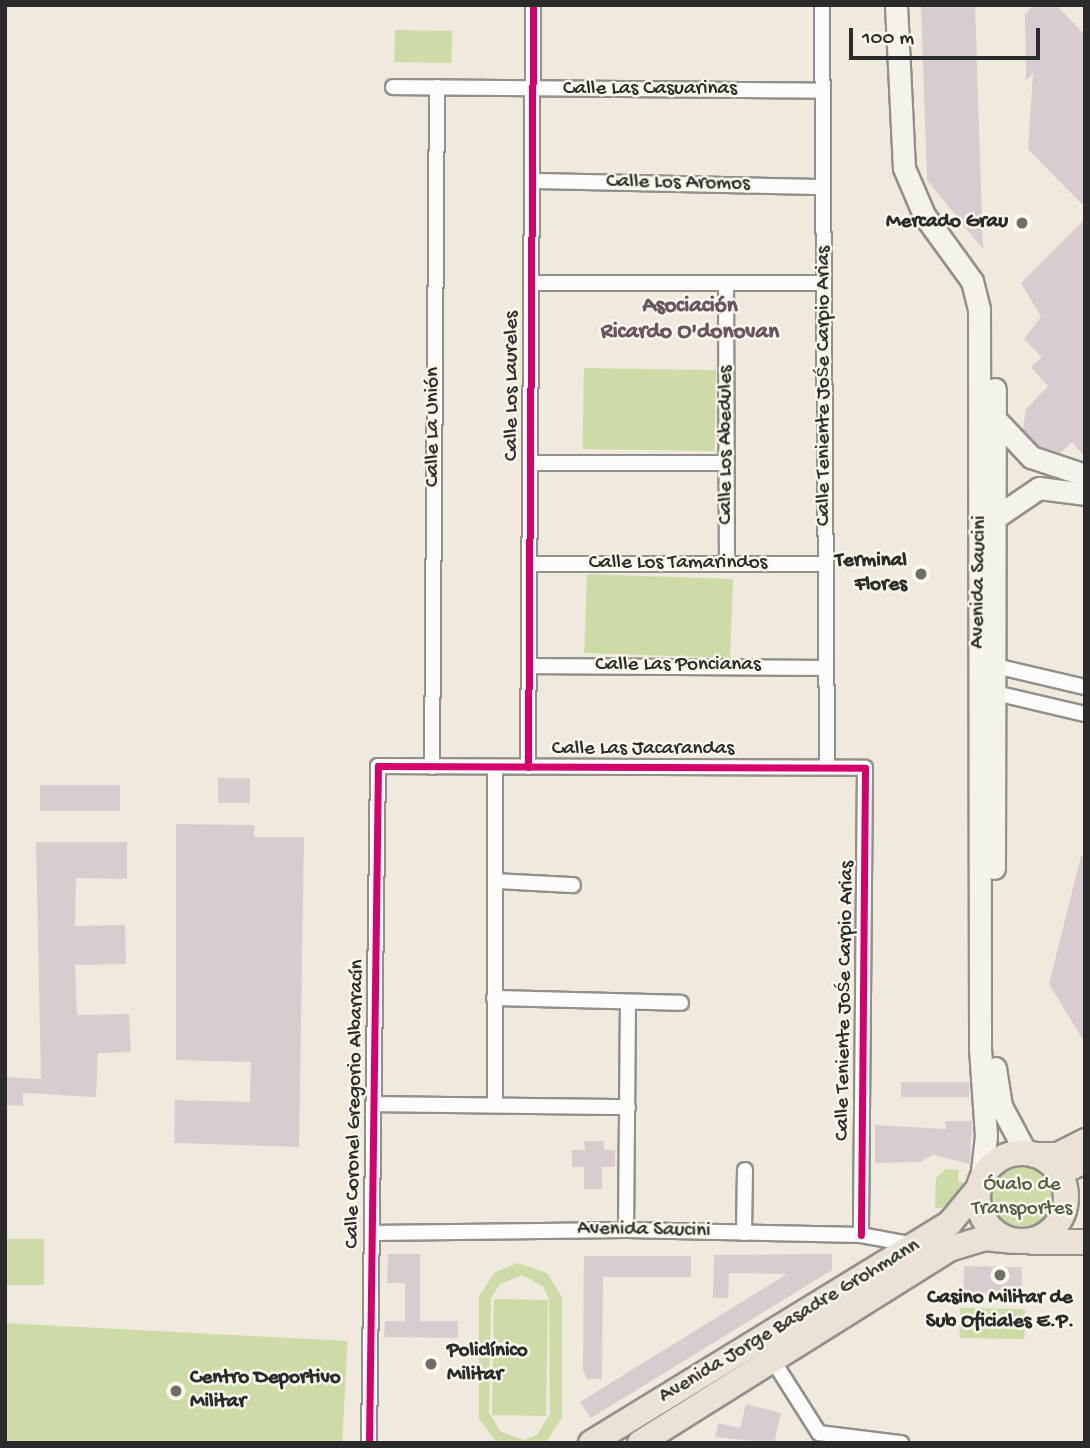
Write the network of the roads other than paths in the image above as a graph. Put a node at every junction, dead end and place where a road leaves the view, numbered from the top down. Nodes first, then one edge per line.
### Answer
1 (533, 5) edge
2 (822, 5) edge
3 (897, 5) edge
4 (910, 5) edge
5 (393, 86) dead end
6 (436, 88) junction
7 (533, 89) junction
8 (823, 92) junction
9 (532, 181) junction
10 (824, 187) junction
11 (531, 282) junction
12 (726, 283) junction
13 (824, 283) junction
14 (989, 421) junction
15 (530, 463) junction
16 (727, 463) junction
17 (1085, 475) edge
18 (1085, 494) edge
19 (999, 515) junction
20 (530, 564) junction
21 (727, 564) junction
22 (826, 565) junction
23 (988, 664) junction
24 (529, 666) junction
25 (827, 668) junction
26 (1085, 687) edge
27 (988, 691) junction
28 (1085, 714) edge
29 (378, 766) joint
30 (432, 767) junction
31 (495, 767) junction
32 (528, 767) junction
33 (827, 768) junction
34 (865, 768) joint
35 (495, 881) junction
36 (573, 885) dead end
37 (986, 897) junction
38 (494, 998) junction
39 (628, 1002) junction
40 (681, 1003) dead end
41 (495, 1102) junction
42 (373, 1104) junction
43 (628, 1107) junction
44 (1085, 1141) edge
45 (1031, 1154) junction
46 (1085, 1161) edge
47 (745, 1170) dead end
48 (1063, 1180) junction
49 (980, 1185) junction
50 (1085, 1215) edge
51 (626, 1230) junction
52 (372, 1233) junction
53 (744, 1233) junction
54 (861, 1235) junction
55 (1018, 1241) junction
56 (1085, 1242) edge
57 (915, 1245) junction
58 (772, 1359) junction
59 (369, 1443) edge
60 (592, 1443) edge
61 (640, 1443) edge
62 (901, 1443) edge

1 - 7 street, Calle Los Laureles
2 - 8 street, Calle Teniente Jośe Carpio Arias
3 - 14 main road, Avenida Saucini
4 - 14 main road, Avenida Saucini
5 - 6 street, Calle Las Casuarinas
6 - 7 street, Calle Las Casuarinas
6 - 30 street, Calle La Unión
7 - 8 street, Calle Las Casuarinas
7 - 9 street, Calle Los Laureles
8 - 10 street, Calle Teniente Jośe Carpio Arias
9 - 10 street, Calle Los Aromos
9 - 11 street, Calle Los Laureles
10 - 13 street, Calle Teniente Jośe Carpio Arias
11 - 12 street
11 - 15 street, Calle Los Laureles
12 - 13 street
12 - 16 street, Calle Los Abedules
13 - 22 street, Calle Teniente Jośe Carpio Arias
14 - 17 main road
14 - 19 main road, Avenida Saucini
14 - 23 main road, Avenida Saucini
15 - 16 street
15 - 20 street, Calle Los Laureles
16 - 21 street, Calle Los Abedules
18 - 19 main road
19 - 23 main road, Avenida Saucini
20 - 21 street, Calle Los Tamarindos
20 - 24 street, Calle Los Laureles
21 - 22 street, Calle Los Tamarindos
22 - 25 street, Calle Teniente Jośe Carpio Arias
23 - 26 street
23 - 27 main road, Avenida Saucini
24 - 25 street, Calle Las Poncianas
24 - 32 street, Calle Los Laureles
25 - 33 street, Calle Teniente Jośe Carpio Arias
27 - 28 street
27 - 37 main road, Avenida Saucini
29 - 30 street, Calle Las Jacarandas
29 - 42 street, Calle Coronel Gregorio Albarracín
30 - 31 street, Calle Las Jacarandas
31 - 32 street, Calle Las Jacarandas
31 - 35 street
32 - 33 street, Calle Las Jacarandas
33 - 34 street, Calle Las Jacarandas
34 - 54 street, Calle Teniente Jośe Carpio Arias
35 - 36 street
35 - 38 street
37 - 45 main road, Avenida Saucini
37 - 49 main road, Avenida Saucini
38 - 39 street
38 - 41 street
39 - 40 street
39 - 43 street
41 - 42 street
41 - 43 street
42 - 52 street, Calle Coronel Gregorio Albarracín
43 - 51 street
44 - 45 highway
45 - 48 highway
45 - 49 highway
46 - 48 highway
47 - 53 street
48 - 50 highway
48 - 55 highway
49 - 55 highway
49 - 57 highway, Avenida Jorge Basadre Grohmann
51 - 52 street, Avenida Saucini
51 - 53 street, Avenida Saucini
52 - 59 street, Calle Coronel Gregorio Albarracín
53 - 54 street, Avenida Saucini
54 - 57 street, Avenida Saucini
55 - 56 highway
55 - 58 highway, Avenida Jorge Basadre Grohmann
57 - 60 highway, Avenida Jorge Basadre Grohmann
58 - 61 highway, Avenida Jorge Basadre Grohmann
58 - 62 street

